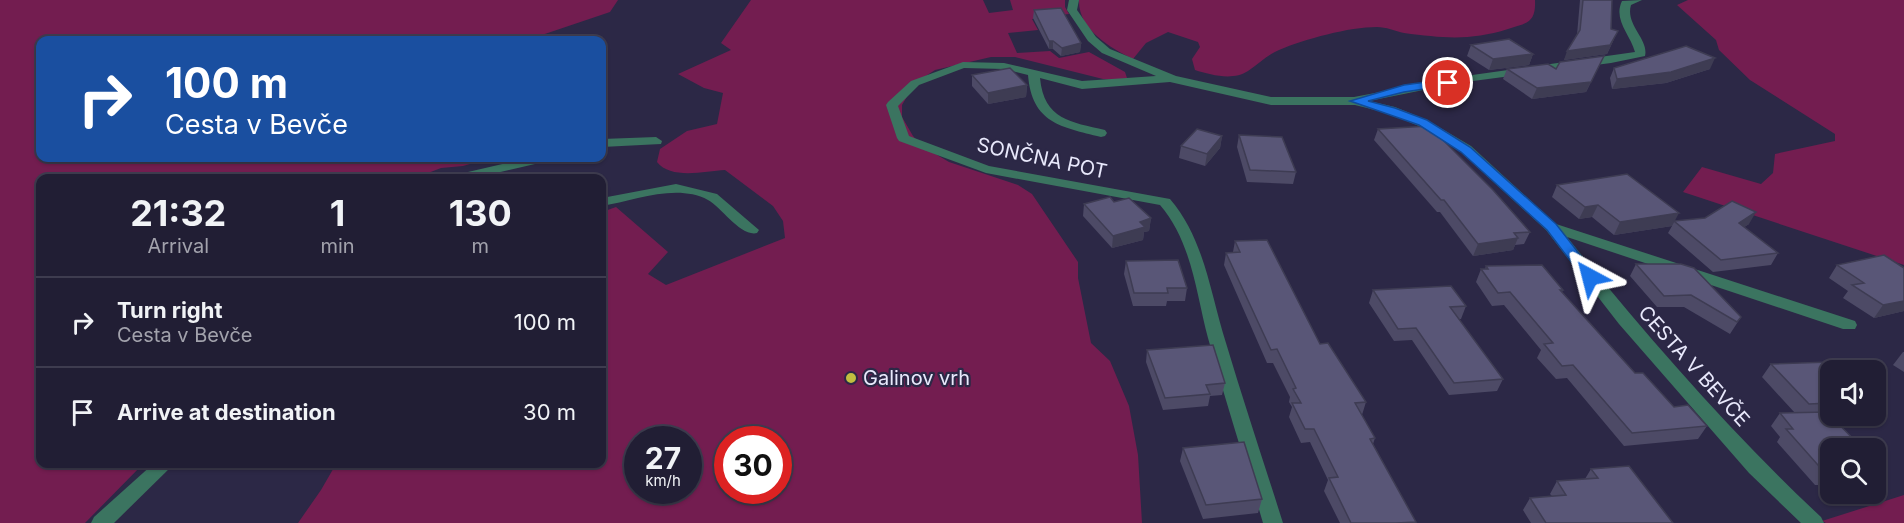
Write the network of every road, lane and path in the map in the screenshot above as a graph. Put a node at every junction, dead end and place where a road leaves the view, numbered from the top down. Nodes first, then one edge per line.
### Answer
1 (1074, 0) edge
2 (1637, 0) edge
3 (1034, 73) junction
4 (1172, 79) junction
5 (1355, 101) junction
6 (1101, 133) dead end
7 (656, 141) dead end
8 (606, 143) edge
9 (534, 162) edge
10 (512, 172) edge
11 (495, 174) edge
12 (606, 201) edge
13 (1551, 227) junction
14 (752, 230) dead end
15 (1849, 325) dead end
16 (161, 468) edge
17 (101, 523) edge
18 (1273, 523) edge
19 (1815, 523) edge

1 - 4 street, CESTA V BEVČE
2 - 5 street, CESTA V BEVČE
3 - 4 street, SONČNA POT
3 - 6 street
3 - 18 street, SONČNA POT
4 - 5 street, CESTA V BEVČE
5 - 13 street, CESTA V BEVČE
7 - 8 street
9 - 10 street
10 - 11 street
12 - 14 street
13 - 15 street, CESTA V BEVČE
13 - 19 street, CESTA V BEVČE
16 - 17 street

